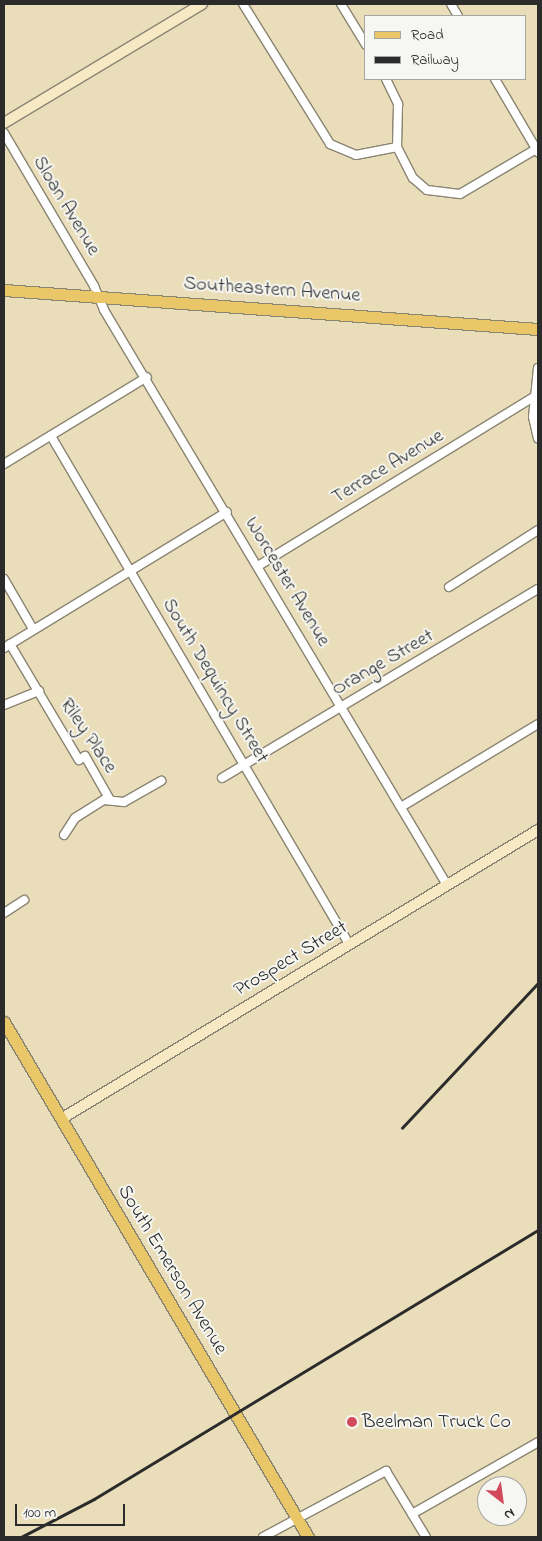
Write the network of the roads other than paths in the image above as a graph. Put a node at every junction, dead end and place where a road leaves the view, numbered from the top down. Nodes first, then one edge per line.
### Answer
1 (202, 4) edge
2 (243, 4) edge
3 (341, 4) edge
4 (451, 4) edge
5 (457, 15) edge
6 (364, 42) edge
7 (386, 80) edge
8 (496, 80) edge
9 (4, 122) edge
10 (4, 133) edge
11 (397, 148) junction
12 (537, 150) edge
13 (4, 290) edge
14 (98, 296) junction
15 (538, 328) edge
16 (538, 368) edge
17 (147, 377) junction
18 (535, 396) junction
19 (51, 436) junction
20 (538, 438) edge
21 (4, 464) edge
22 (227, 512) junction
23 (538, 530) edge
24 (258, 566) junction
25 (130, 571) junction
26 (4, 579) edge
27 (448, 587) dead end
28 (538, 589) edge
29 (33, 629) junction
30 (7, 646) edge
31 (39, 691) junction
32 (4, 705) edge
33 (342, 707) junction
34 (538, 724) edge
35 (245, 765) junction
36 (222, 778) dead end
37 (161, 781) dead end
38 (110, 800) junction
39 (401, 807) junction
40 (538, 830) edge
41 (64, 835) dead end
42 (447, 884) junction
43 (24, 900) dead end
44 (4, 913) edge
45 (349, 944) junction
46 (4, 1022) edge
47 (61, 1119) junction
48 (538, 1442) edge
49 (412, 1514) junction
50 (296, 1516) junction
51 (263, 1537) edge
52 (308, 1537) edge
53 (426, 1537) edge

1 - 9 main road
2 - 11 street
3 - 6 street
4 - 5 street
7 - 11 street
8 - 12 street
10 - 14 street, Sloan Avenue
11 - 12 street
13 - 14 main road, Southeastern Avenue
14 - 15 main road, Southeastern Avenue
14 - 17 street, Worcester Avenue
16 - 18 street
17 - 19 street
17 - 22 street, Worcester Avenue
18 - 20 street
18 - 24 street, Terrace Avenue
19 - 21 street
19 - 25 street, South Dequincy Street
22 - 24 street, Worcester Avenue
22 - 25 street
23 - 27 street
24 - 33 street, Worcester Avenue
25 - 29 street
25 - 35 street, South Dequincy Street
26 - 29 street
28 - 33 street, Orange Street
29 - 30 street
30 - 31 street, Riley Place
31 - 32 street, Riley Place
31 - 38 street, Riley Place
33 - 35 street, Orange Street
33 - 39 street, Worcester Avenue
34 - 39 street
35 - 36 street, Orange Street
35 - 45 street, South Dequincy Street
37 - 38 street, Riley Place
38 - 41 street, Riley Place
39 - 42 street, Worcester Avenue
40 - 42 main road, Prospect Street
42 - 45 main road, Prospect Street
43 - 44 street
45 - 47 main road, Prospect Street
46 - 47 main road, South Emerson Avenue
47 - 50 main road, South Emerson Avenue
48 - 49 street
49 - 50 street
49 - 53 street
50 - 51 street
50 - 52 main road, South Emerson Avenue

